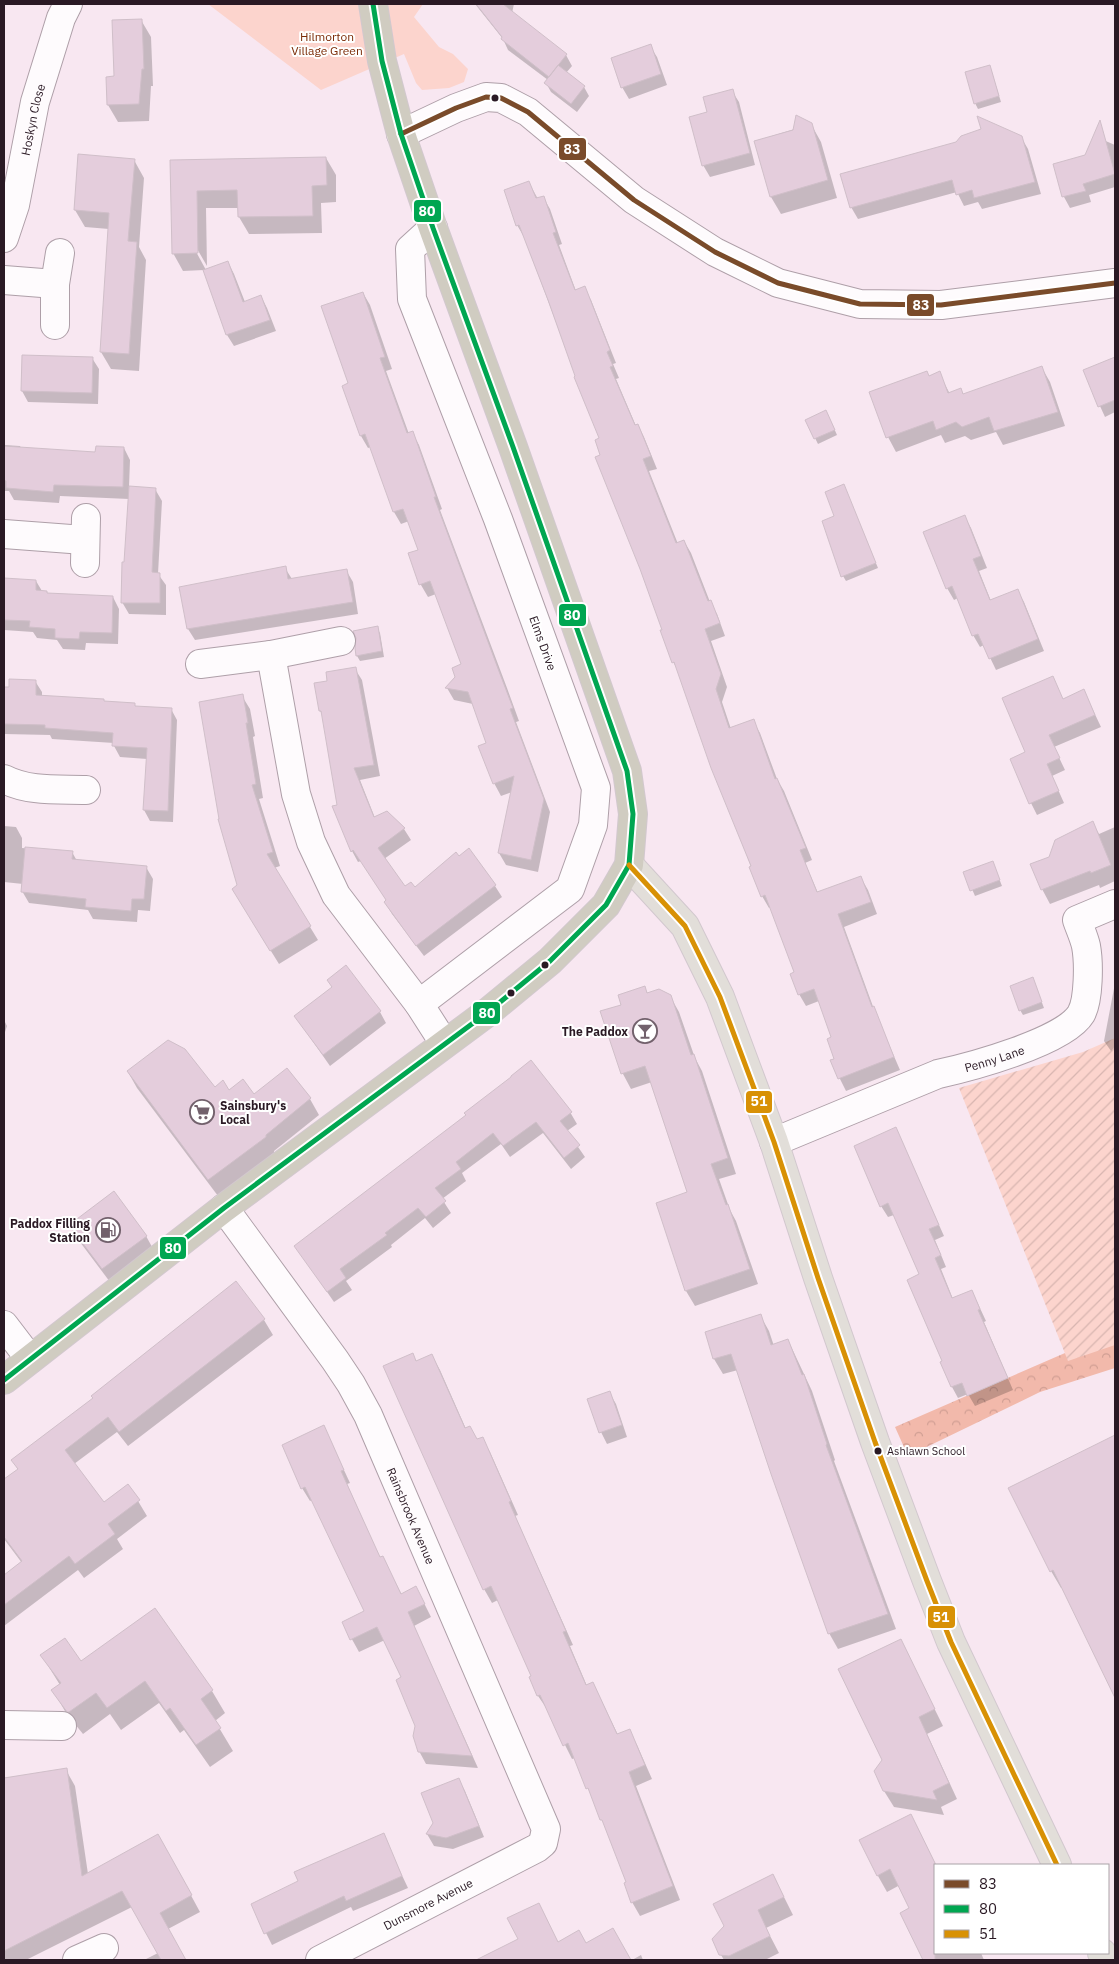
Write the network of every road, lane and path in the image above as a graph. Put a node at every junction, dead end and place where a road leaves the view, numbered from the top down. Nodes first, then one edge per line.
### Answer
1 (68, 4) edge
2 (373, 4) edge
3 (401, 134) junction
4 (433, 228) junction
5 (4, 238) edge
6 (60, 253) dead end
7 (4, 280) edge
8 (1115, 282) edge
9 (55, 284) junction
10 (55, 325) dead end
11 (4, 534) edge
12 (85, 540) dead end
13 (341, 641) dead end
14 (271, 655) junction
15 (200, 664) dead end
16 (4, 779) edge
17 (86, 790) dead end
18 (629, 865) junction
19 (1115, 904) edge
20 (418, 1004) junction
21 (444, 1043) junction
22 (774, 1142) junction
23 (224, 1208) junction
24 (4, 1325) edge
25 (30, 1359) junction
26 (4, 1380) edge
27 (4, 1724) edge
28 (62, 1726) dead end
29 (537, 1848) joint
30 (1058, 1864) edge
31 (104, 1948) dead end
32 (77, 1960) edge
33 (320, 1960) edge

1 - 5 street, Hoskyn Close
2 - 3 highway
3 - 4 highway
3 - 8 street
4 - 18 highway
4 - 20 street, Elms Drive
6 - 9 street
7 - 9 street
9 - 10 street
11 - 12 street
13 - 14 street
14 - 15 street
14 - 20 street
16 - 17 street
18 - 21 highway
18 - 22 main road
19 - 22 street, Penny Lane
20 - 21 street
21 - 23 highway
22 - 30 main road
23 - 25 highway
23 - 29 street, Rainsbrook Avenue
24 - 25 street
25 - 26 highway
27 - 28 street
29 - 33 street, Dunsmore Avenue
31 - 32 street

